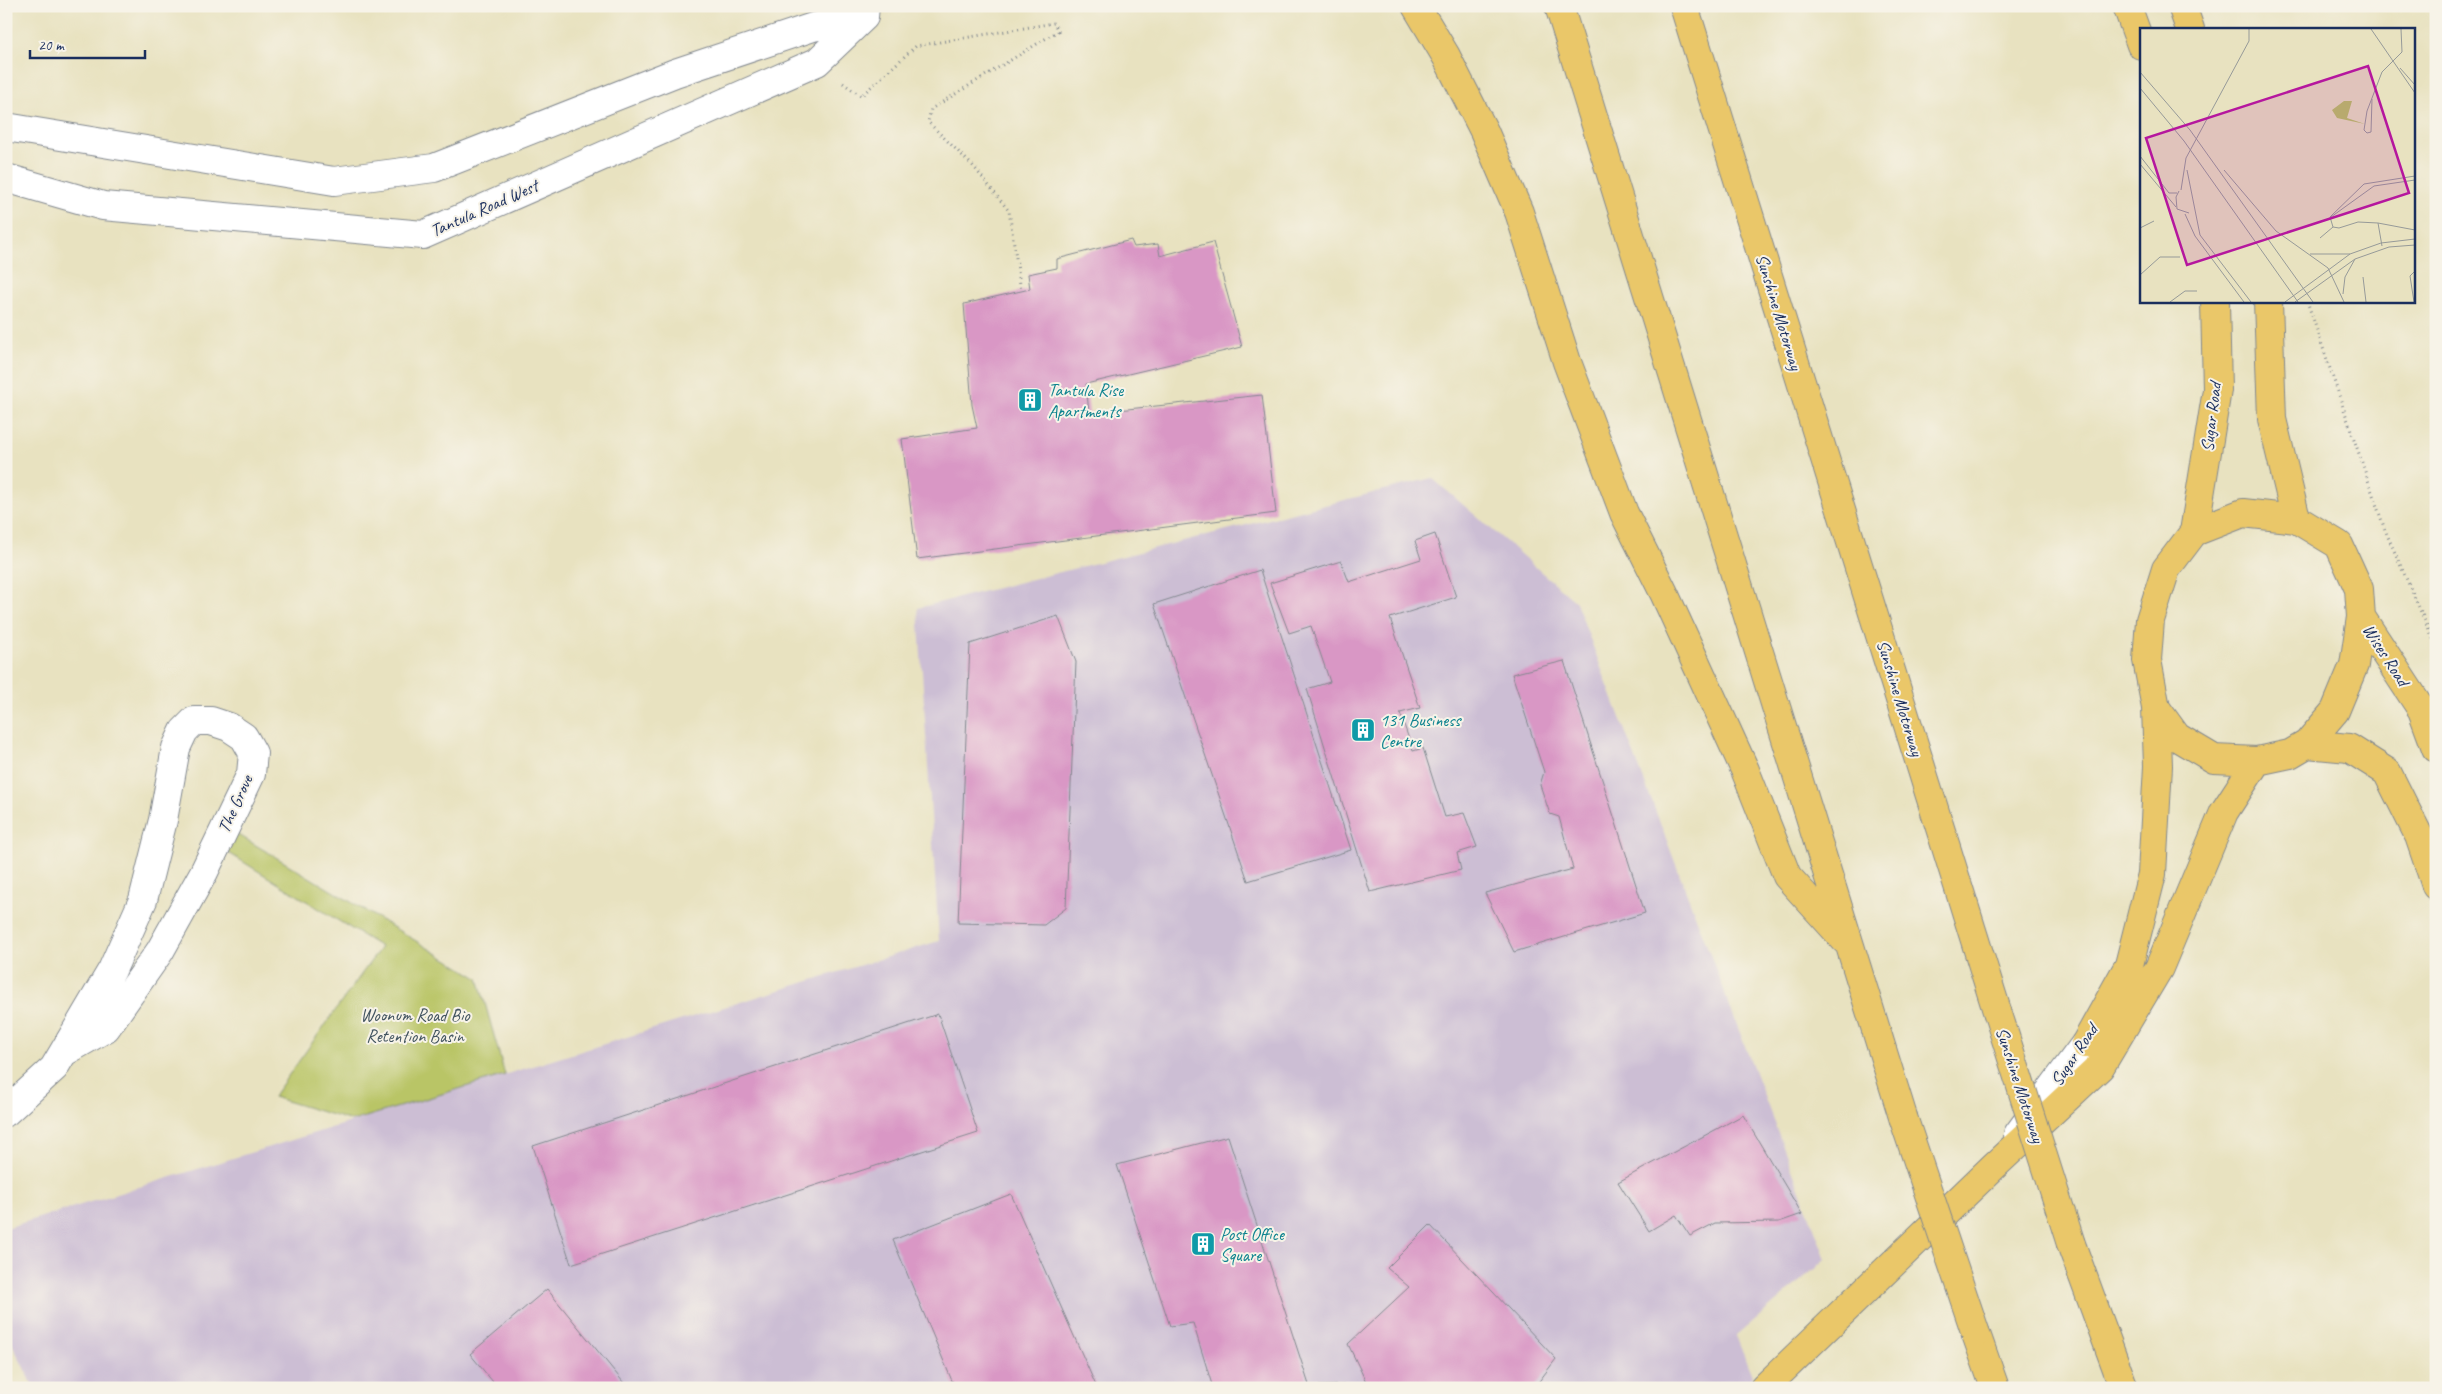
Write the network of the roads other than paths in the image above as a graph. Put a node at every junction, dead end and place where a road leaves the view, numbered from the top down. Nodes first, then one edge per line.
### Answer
1 (1416, 6) edge
2 (1559, 6) edge
3 (1684, 6) edge
4 (2127, 6) edge
5 (2182, 6) edge
6 (864, 12) edge
7 (2190, 28) edge
8 (2140, 42) edge
9 (6, 127) edge
10 (6, 178) edge
11 (2215, 302) edge
12 (2268, 302) edge
13 (2296, 518) junction
14 (2194, 532) junction
15 (2361, 617) junction
16 (2156, 708) junction
17 (2307, 744) junction
18 (2436, 748) edge
19 (2257, 761) junction
20 (2436, 886) edge
21 (1851, 947) junction
22 (2085, 1044) joint
23 (66, 1051) junction
24 (6, 1112) edge
25 (1993, 1167) junction
26 (1764, 1388) edge
27 (1995, 1388) edge
28 (2124, 1388) edge

1 - 21 main road
2 - 21 main road
3 - 28 main road, Sunshine Motorway, bridge
4 - 8 main road
5 - 7 main road
6 - 9 street, Tantula Road West
6 - 10 street, Tantula Road West
11 - 14 main road, Sugar Road
12 - 13 main road
13 - 14 main road
13 - 15 main road
14 - 16 main road, Sugar Road
15 - 17 main road
15 - 18 main road, Wises Road
16 - 19 main road
16 - 22 main road, Sugar Road
17 - 19 main road
17 - 20 main road
19 - 25 main road
21 - 27 main road, bridge
22 - 25 street, Sugar Road
23 - 23 street, The Grove
23 - 24 street, The Grove
25 - 26 main road, Sugar Road

